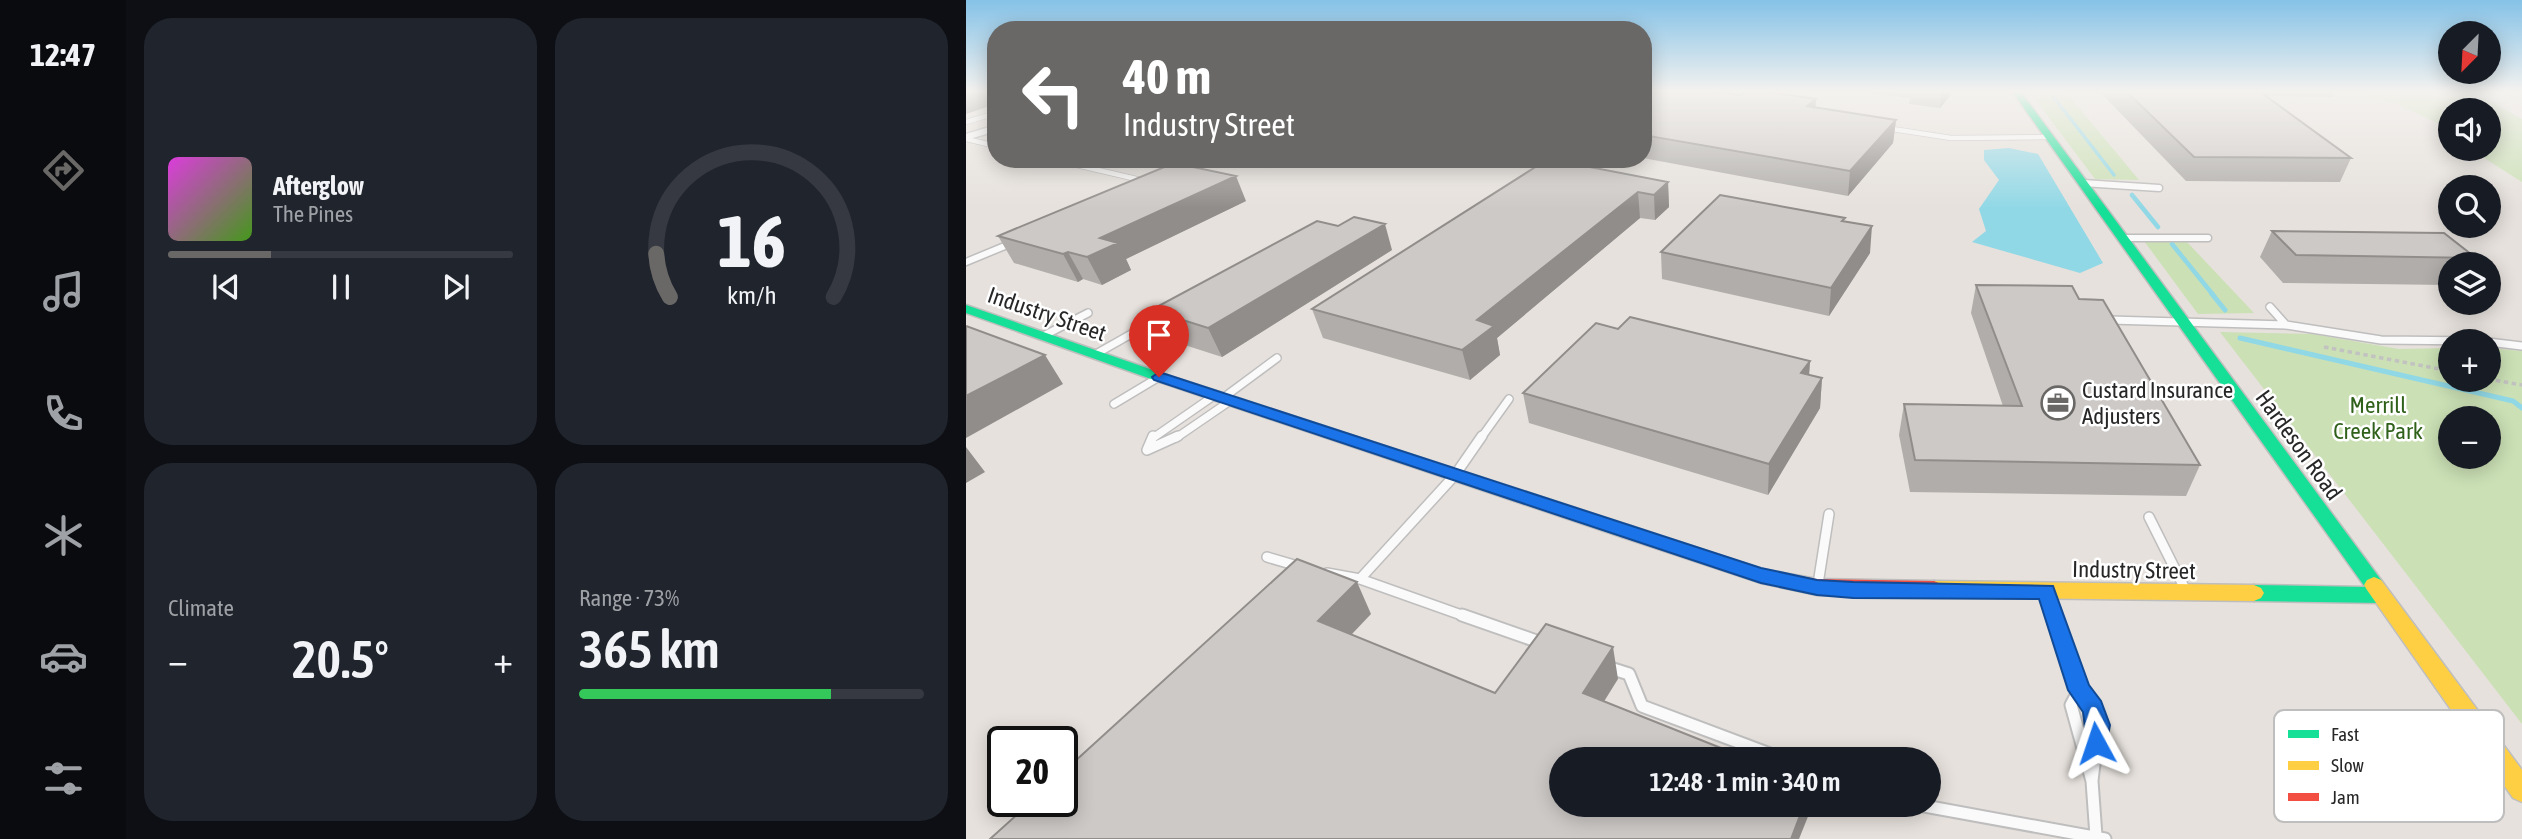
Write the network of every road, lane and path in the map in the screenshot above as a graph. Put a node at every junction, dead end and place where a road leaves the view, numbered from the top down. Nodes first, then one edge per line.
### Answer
1 (1900, 130) edge
2 (2045, 130) edge
3 (987, 131) edge
4 (2050, 137) junction
5 (966, 139) edge
6 (987, 144) edge
7 (1090, 168) edge
8 (2083, 183) junction
9 (1138, 188) edge
10 (2159, 188) dead end
11 (2122, 237) junction
12 (2208, 238) dead end
13 (1015, 241) edge
14 (966, 262) edge
15 (2270, 307) dead end
16 (966, 309) edge
17 (1088, 313) dead end
18 (2110, 320) edge
19 (2184, 323) junction
20 (2286, 325) junction
21 (1133, 333) dead end
22 (1043, 336) junction
23 (2438, 341) edge
24 (2501, 344) edge
25 (2522, 346) edge
26 (1095, 354) junction
27 (1277, 358) dead end
28 (1159, 377) junction
29 (2501, 381) edge
30 (2522, 385) edge
31 (1223, 398) junction
32 (1509, 399) dead end
33 (1114, 404) dead end
34 (1455, 475) junction
35 (1829, 514) dead end
36 (2149, 517) dead end
37 (1267, 557) dead end
38 (1308, 569) edge
39 (1321, 572) edge
40 (1360, 579) junction
41 (1817, 587) junction
42 (2046, 592) junction
43 (2187, 593) junction
44 (2380, 595) junction
45 (1552, 647) edge
46 (1590, 661) edge
47 (2079, 690) junction
48 (2464, 710) edge
49 (1751, 747) edge
50 (2504, 765) edge
51 (2092, 781) junction
52 (2522, 790) edge
53 (1941, 809) edge
54 (2101, 838) edge

1 - 4 lane
2 - 4 street, Hardeson Road
3 - 5 street
4 - 8 street, Hardeson Road
5 - 6 lane
7 - 9 lane
8 - 10 lane
8 - 11 street, Hardeson Road
11 - 12 lane
11 - 19 street, Hardeson Road
13 - 14 lane
15 - 20 lane
16 - 22 street, Industry Street
17 - 22 lane
18 - 19 lane
19 - 20 lane
19 - 44 street, Hardeson Road
20 - 23 lane
21 - 26 lane
22 - 26 street, Industry Street
24 - 25 lane
26 - 28 street, Industry Street
27 - 31 lane
28 - 31 street, Industry Street
28 - 33 lane
29 - 30 path
31 - 31 lane
31 - 34 street, Industry Street
32 - 34 lane
34 - 40 lane
34 - 41 street, Industry Street
35 - 41 lane
36 - 43 lane
37 - 38 lane
39 - 40 lane
40 - 45 lane
41 - 42 street, Industry Street
42 - 43 street, Industry Street
42 - 47 lane
43 - 44 street, Industry Street
44 - 48 street, Hardeson Road
46 - 49 lane
47 - 51 lane
47 - 51 lane
50 - 52 street, Hardeson Road
51 - 54 lane
53 - 54 lane

